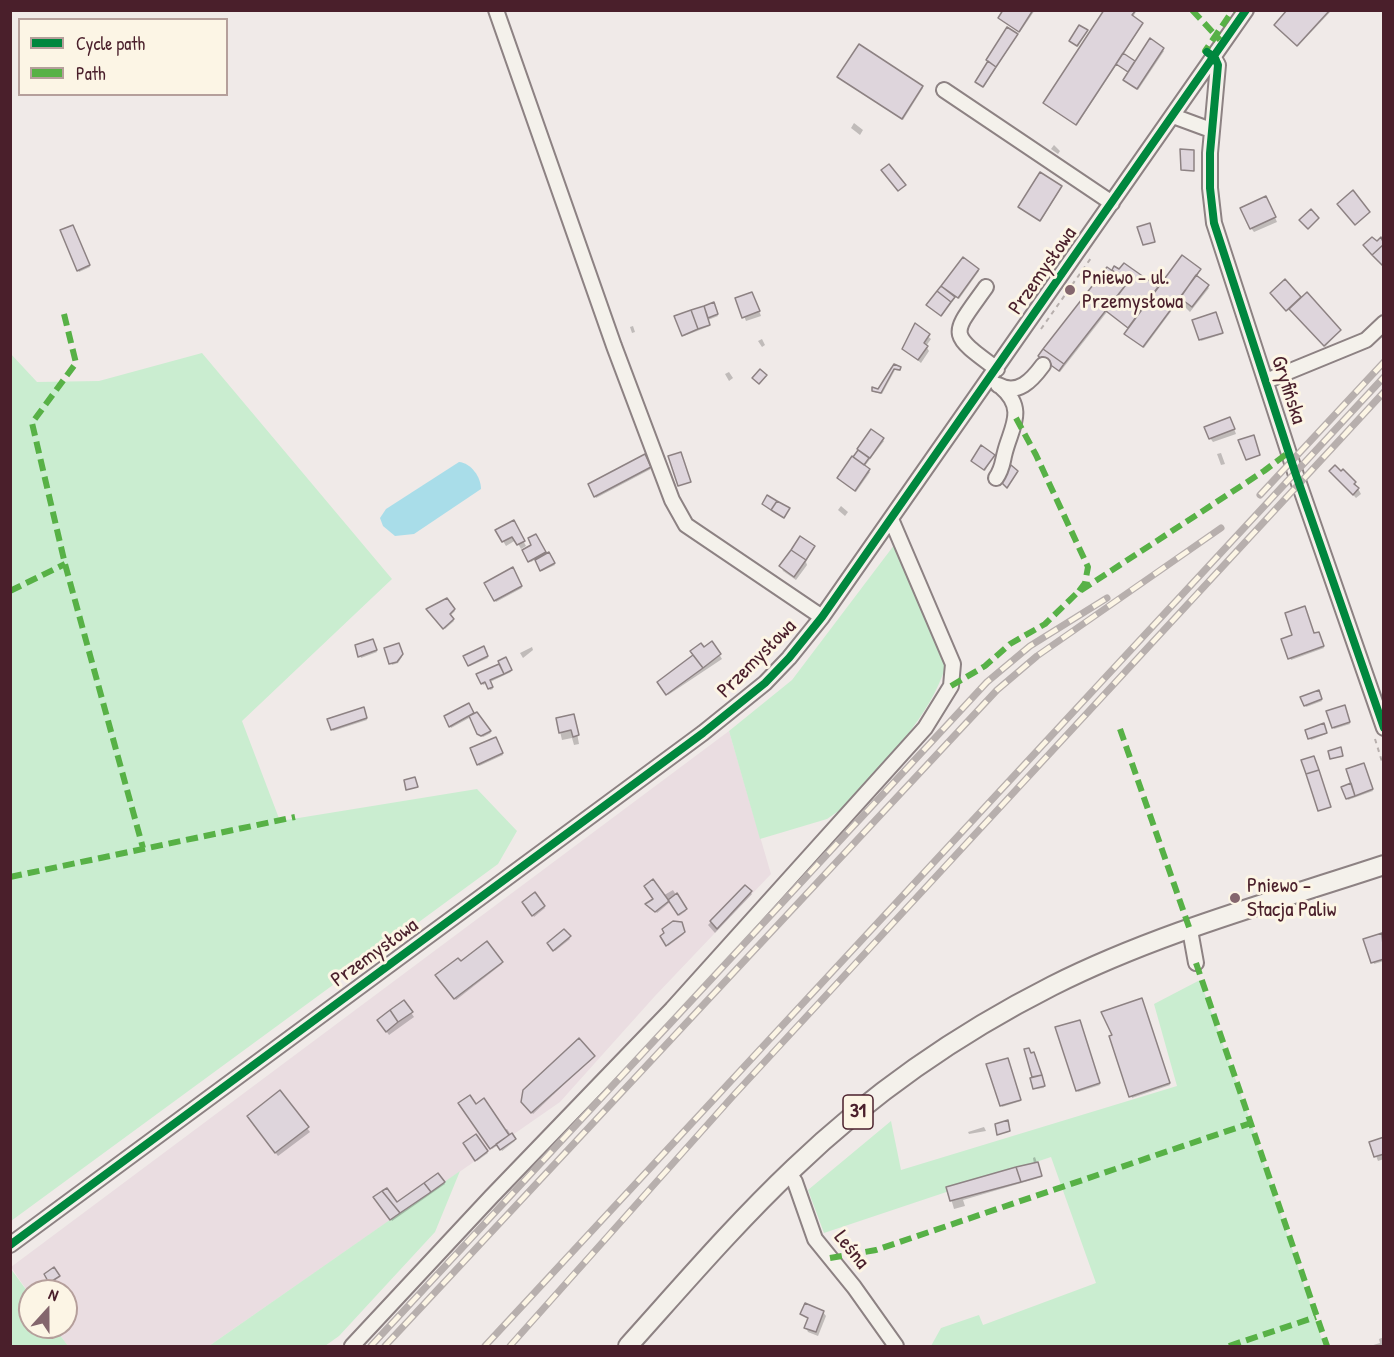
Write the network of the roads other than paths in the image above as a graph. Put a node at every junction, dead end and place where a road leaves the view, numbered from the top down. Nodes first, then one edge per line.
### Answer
1 (496, 10) edge
2 (1246, 10) edge
3 (1213, 56) junction
4 (944, 90) dead end
5 (1173, 116) junction
6 (1211, 130) junction
7 (1112, 203) junction
8 (987, 287) dead end
9 (1383, 323) edge
10 (1043, 365) dead end
11 (993, 374) junction
12 (1266, 381) junction
13 (1001, 387) junction
14 (996, 478) dead end
15 (891, 519) junction
16 (822, 617) junction
17 (1383, 728) edge
18 (1383, 865) edge
19 (1190, 930) junction
20 (1196, 963) dead end
21 (789, 1173) junction
22 (10, 1245) edge
23 (352, 1347) edge
24 (628, 1347) edge
25 (896, 1347) edge

1 - 16 street
2 - 3 street, Przemysłowa
3 - 5 street, Przemysłowa
3 - 6 street, Gryfińska
4 - 7 street
5 - 6 street
5 - 7 street, Przemysłowa
6 - 12 street, Gryfińska
7 - 11 street, Przemysłowa
8 - 11 street
9 - 12 street
10 - 13 street
11 - 13 street
11 - 15 street, Przemysłowa
12 - 17 street, Gryfińska
13 - 14 street
15 - 16 street, Przemysłowa
15 - 23 street
16 - 22 street, Przemysłowa
18 - 19 main road, 31
19 - 20 street
19 - 21 main road, 31
21 - 24 main road, 31
21 - 25 street, Leśna

